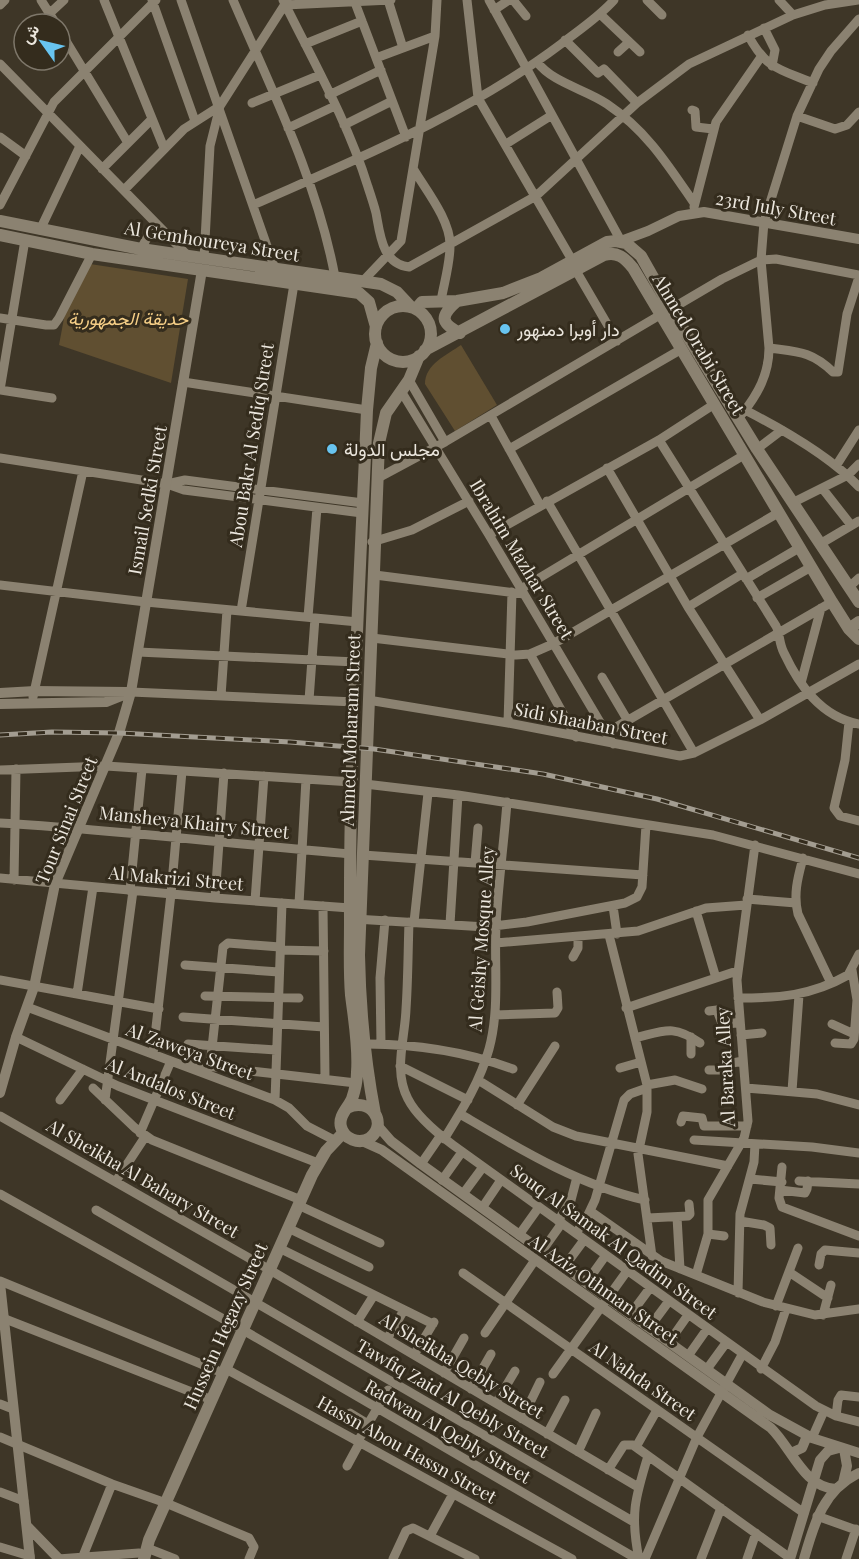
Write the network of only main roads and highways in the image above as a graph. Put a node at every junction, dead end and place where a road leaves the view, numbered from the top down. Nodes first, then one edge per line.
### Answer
1 (0, 221) edge
2 (0, 235) edge
3 (203, 265) junction
4 (574, 265) junction
5 (457, 301) junction
6 (414, 308) junction
7 (666, 312) junction
8 (376, 327) junction
9 (460, 333) junction
10 (377, 343) junction
11 (422, 353) junction
12 (859, 602) edge
13 (854, 625) edge
14 (859, 639) edge
15 (358, 783) junction
16 (353, 915) junction
17 (347, 1108) junction
18 (376, 1120) junction
19 (339, 1136) junction
20 (143, 1552) edge

1 - 3 main road, Al Gemhoureya Street
2 - 3 main road, Al Gemhoureya Street
3 - 6 main road, Al Gemhoureya Street
3 - 8 main road, Al Gemhoureya Street
4 - 5 main road, Ahmed Orabi Street
4 - 7 main road, Ahmed Orabi Street
4 - 7 main road, Ahmed Orabi Street
4 - 9 main road, Ahmed Orabi Street
5 - 6 main road, Ahmed Orabi Street
5 - 9 main road
6 - 8 main road
6 - 11 main road
7 - 12 main road, Ahmed Orabi Street
7 - 13 main road, Ahmed Orabi Street
8 - 10 main road
9 - 11 main road, Ahmed Orabi Street
10 - 11 main road
10 - 15 main road, Ahmed Moharam Street
11 - 15 main road, Ahmed Moharam Street
13 - 14 main road, Ahmed Orabi Street
15 - 16 main road, Ahmed Moharam Street
15 - 16 main road, Ahmed Moharam Street
16 - 17 main road, Ahmed Moharam Street
16 - 18 main road, Ahmed Moharam Street
17 - 18 main road
17 - 19 main road
18 - 19 main road
19 - 20 main road, Hussein Hegazy Street

